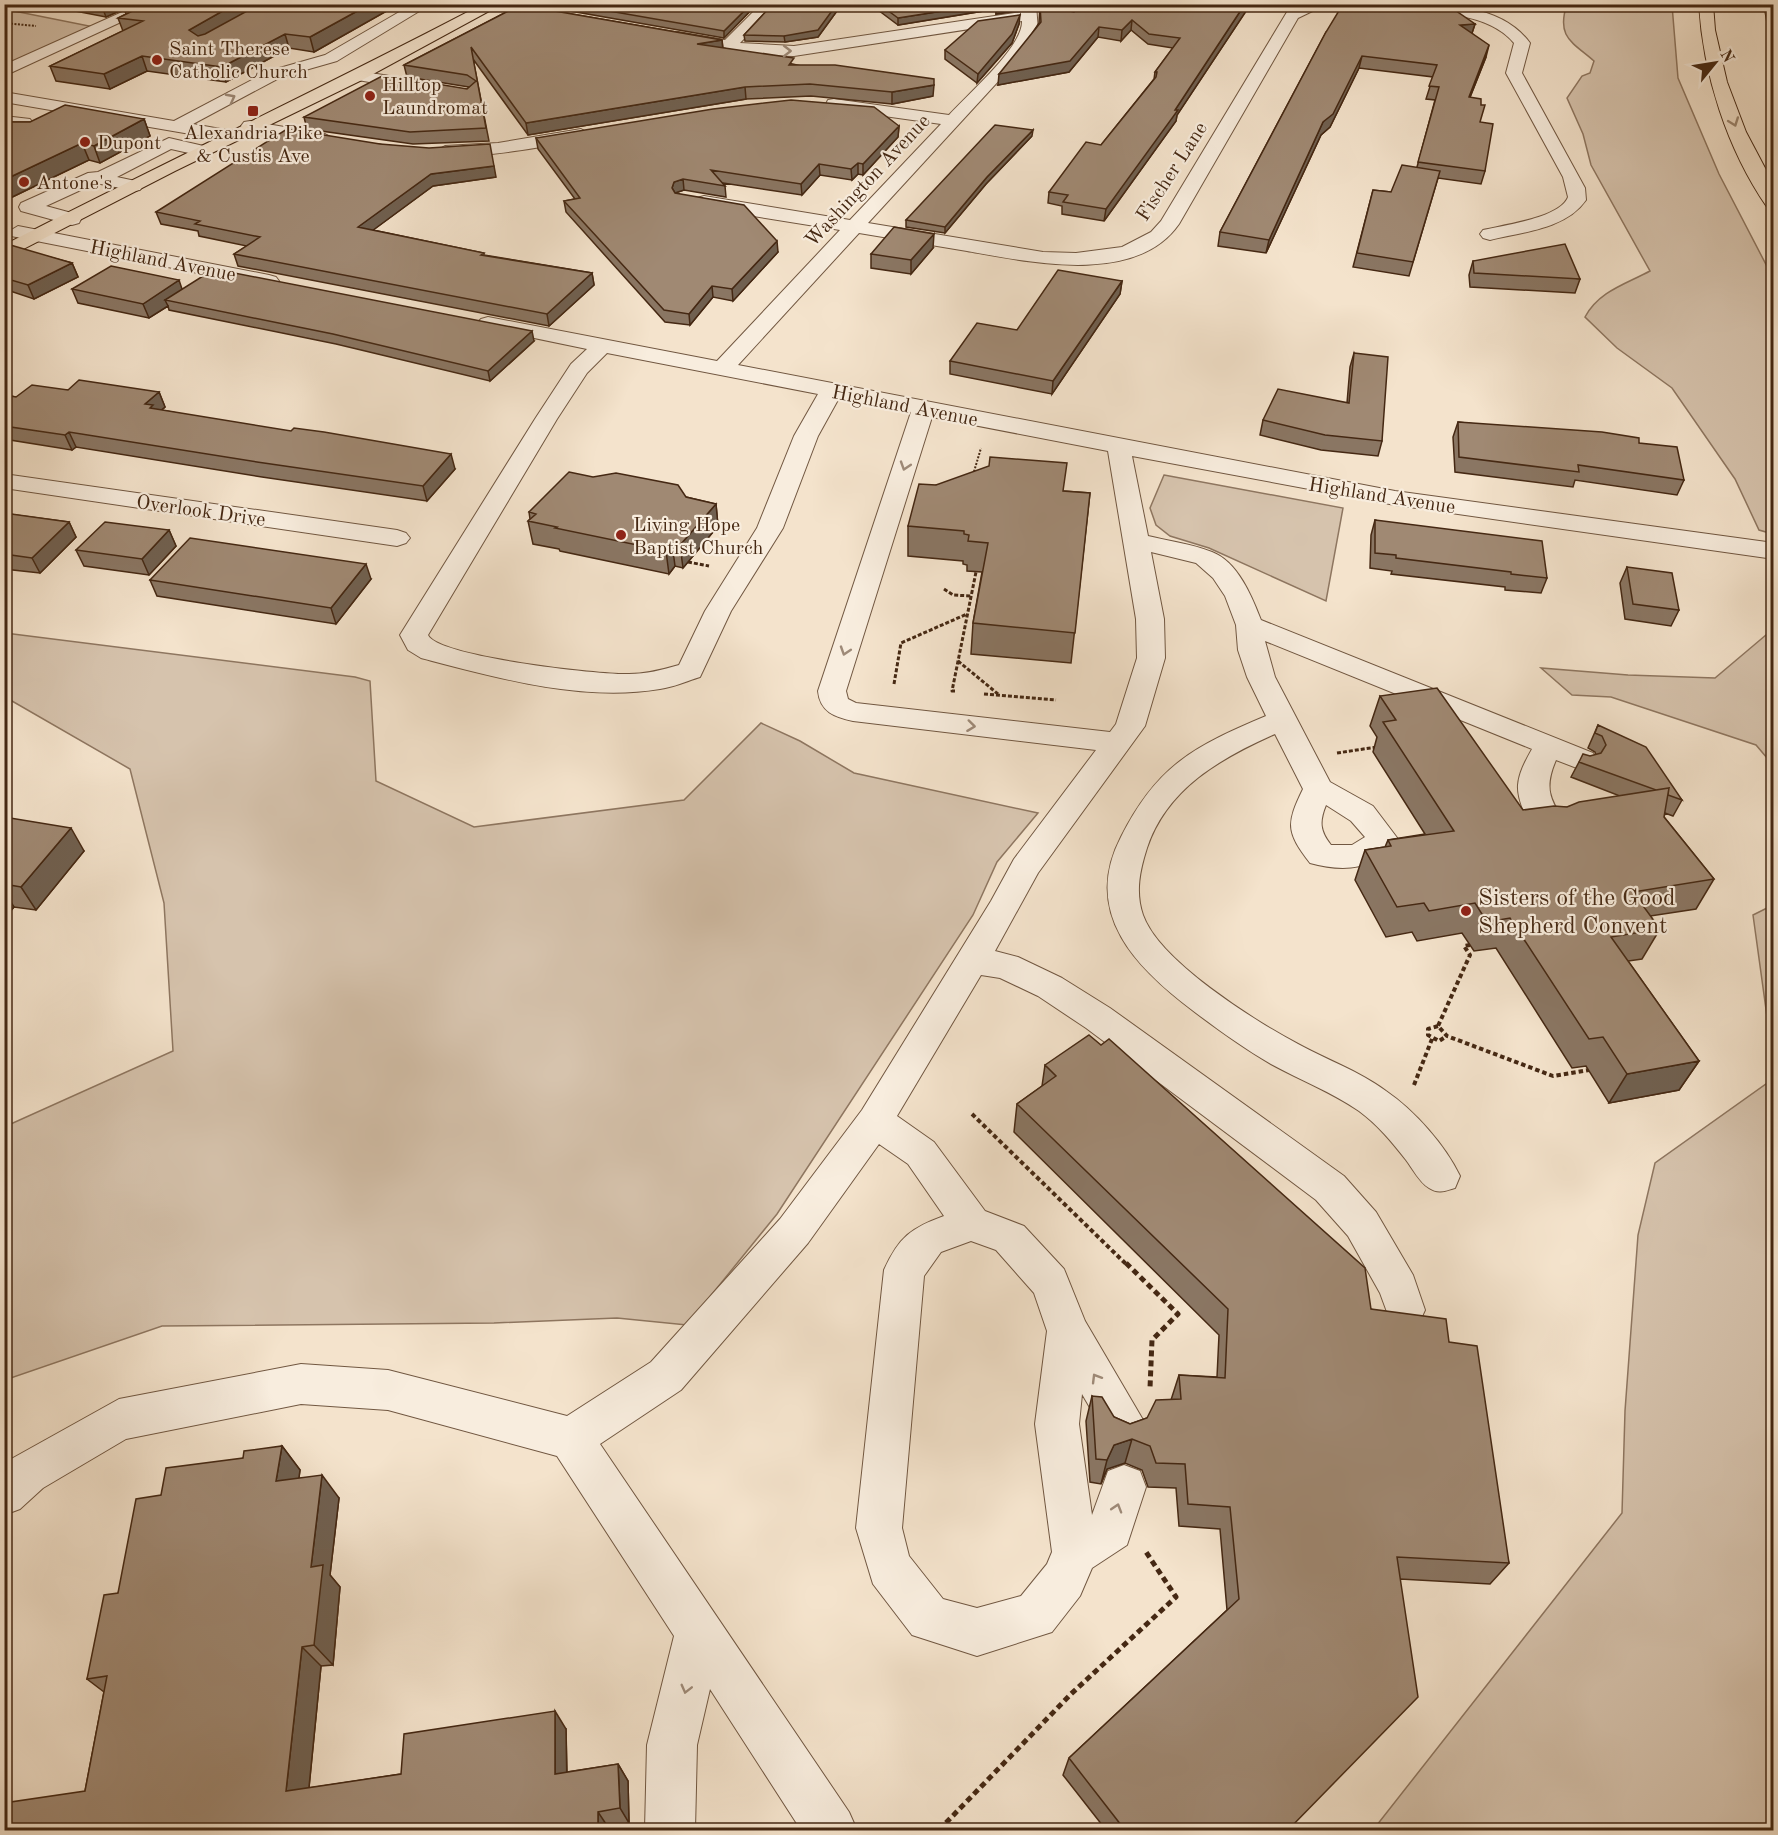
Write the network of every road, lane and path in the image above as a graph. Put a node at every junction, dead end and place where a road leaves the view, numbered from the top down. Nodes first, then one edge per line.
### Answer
1 (153, 4) edge
2 (424, 4) edge
3 (770, 4) edge
4 (1320, 4) edge
5 (1401, 4) edge
6 (1706, 4) edge
7 (1772, 4) edge
8 (494, 5) edge
9 (1029, 10) edge
10 (570, 19) edge
11 (1773, 21) edge
12 (666, 35) edge
13 (729, 45) junction
14 (4, 71) edge
15 (357, 75) junction
16 (441, 89) edge
17 (4, 97) edge
18 (818, 103) edge
19 (952, 120) junction
20 (4, 121) edge
21 (24, 123) edge
22 (179, 125) junction
23 (250, 126) junction
24 (597, 131) edge
25 (231, 136) junction
26 (346, 142) edge
27 (202, 151) junction
28 (432, 152) edge
29 (101, 178) junction
30 (134, 186) junction
31 (684, 198) edge
32 (1773, 203) edge
33 (72, 219) junction
34 (856, 227) junction
35 (29, 234) junction
36 (1490, 234) dead end
37 (4, 253) edge
38 (291, 285) edge
39 (468, 320) edge
40 (602, 346) junction
41 (722, 369) junction
42 (832, 390) junction
43 (923, 410) junction
44 (982, 446) dead end
45 (1119, 447) junction
46 (973, 477) edge
47 (4, 481) edge
48 (396, 538) dead end
49 (1136, 541) junction
50 (1773, 551) edge
51 (976, 572) edge
52 (944, 589) dead end
53 (971, 596) junction
54 (967, 614) junction
55 (1250, 625) junction
56 (958, 662) junction
57 (902, 685) dead end
58 (942, 690) dead end
59 (952, 691) junction
60 (963, 692) dead end
61 (975, 693) dead end
62 (999, 695) junction
63 (1056, 700) dead end
64 (1282, 720) junction
65 (945, 723) junction
66 (1117, 743) junction
67 (1549, 745) junction
68 (1383, 746) dead end
69 (1304, 759) junction
70 (1582, 760) edge
71 (1318, 789) dead end
72 (1550, 825) edge
73 (1470, 945) dead end
74 (971, 961) junction
75 (1438, 1026) junction
76 (1447, 1036) junction
77 (1432, 1039) junction
78 (1589, 1070) edge
79 (972, 1114) dead end
80 (875, 1121) junction
81 (1398, 1125) junction
82 (1441, 1176) dead end
83 (971, 1223) junction
84 (1405, 1310) dead end
85 (1068, 1331) junction
86 (1150, 1393) dead end
87 (1124, 1425) edge
88 (571, 1438) junction
89 (1124, 1487) dead end
90 (4, 1493) edge
91 (1146, 1543) dead end
92 (1076, 1552) junction
93 (699, 1632) junction
94 (670, 1830) edge
95 (831, 1830) edge
96 (939, 1830) edge

1 - 14 street
22 -> 2 street
3 - 13 street
4 - 34 street, Fischer Lane
5 - 36 street
6 -> 32 main road
7 - 11 main road
8 - 10 street
8 - 15 main road
13 -> 9 street
9 - 19 street, Washington Avenue
12 - 13 street
15 - 16 street
15 - 23 main road
17 - 22 street
18 - 19 street
19 - 34 street, Washington Avenue
20 - 21 street
22 - 25 street
23 - 25 main road
23 - 26 street
24 - 28 street
25 - 27 main road
27 - 29 street
27 - 30 main road
29 - 30 street
29 - 33 street
30 - 33 main road
31 - 34 street, Fischer Lane
33 - 35 main road
34 - 41 street, Washington Avenue
35 - 37 main road
35 - 38 street, Highland Avenue
39 - 40 street, Highland Avenue
40 - 41 street, Highland Avenue
40 - 42 street
41 - 42 street, Highland Avenue
42 - 43 street, Highland Avenue
43 - 45 street, Highland Avenue
43 -> 65 street
44 - 46 path
45 - 49 street
45 - 50 street, Highland Avenue
47 - 48 street, Overlook Drive
49 - 55 street
49 - 66 street
51 - 53 path
52 - 53 path
53 - 54 path
54 - 56 path
54 - 57 path
55 - 64 street
55 - 67 street
56 - 59 path
56 - 62 path
58 - 59 path
59 - 60 path
59 - 65 path
61 - 62 path
62 - 63 path
64 - 69 street
64 - 81 street
65 -> 66 street
66 - 74 street
67 - 70 street
67 - 72 street
68 - 69 path
69 - 71 street
73 - 75 path
74 - 80 street
74 - 84 street
75 - 76 path
75 - 77 path
76 - 77 path
76 - 78 path
77 - 81 path
79 - 86 path
80 - 83 street
80 - 88 street
81 - 82 street
83 - 85 street
83 - 92 street
87 -> 85 street
85 - 92 street
88 - 90 street
88 - 93 street
92 -> 89 street
91 - 96 path
93 -> 94 street
93 - 95 street

